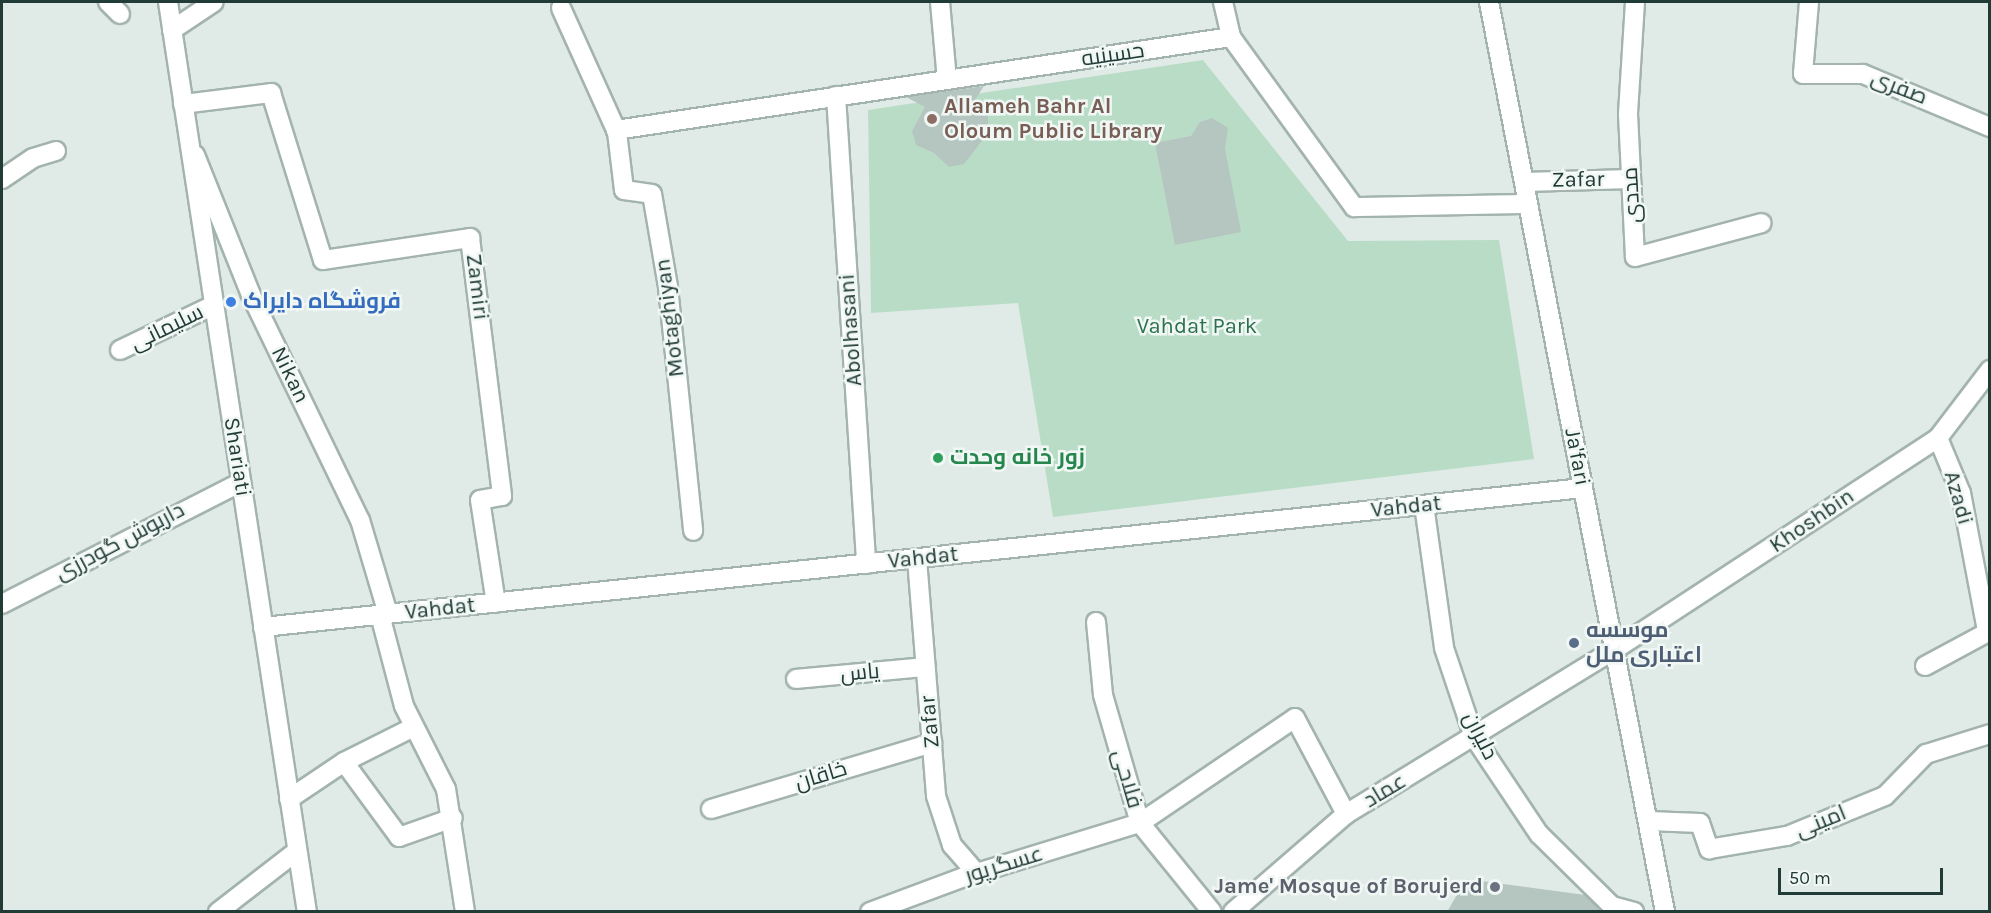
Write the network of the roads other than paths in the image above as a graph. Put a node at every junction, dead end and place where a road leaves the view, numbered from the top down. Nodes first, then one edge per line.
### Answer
1 (168, 2) edge
2 (214, 2) edge
3 (940, 2) edge
4 (1223, 2) edge
5 (1489, 2) edge
6 (1635, 2) edge
7 (1809, 2) edge
8 (561, 8) dead end
9 (172, 30) junction
10 (1231, 38) junction
11 (946, 80) junction
12 (836, 96) junction
13 (183, 104) junction
14 (1989, 127) edge
15 (616, 130) junction
16 (188, 136) junction
17 (56, 151) dead end
18 (2, 179) edge
19 (1631, 179) junction
20 (1524, 182) junction
21 (1528, 204) junction
22 (1762, 223) dead end
23 (214, 305) junction
24 (120, 350) dead end
25 (1989, 370) edge
26 (1938, 438) junction
27 (241, 482) junction
28 (1583, 488) junction
29 (1424, 505) junction
30 (693, 531) dead end
31 (917, 559) junction
32 (866, 564) junction
33 (496, 603) junction
34 (2, 604) edge
35 (384, 615) junction
36 (1096, 622) dead end
37 (263, 627) junction
38 (1988, 631) edge
39 (1614, 650) junction
40 (1925, 666) dead end
41 (925, 667) junction
42 (796, 679) dead end
43 (414, 727) junction
44 (1989, 734) edge
45 (1474, 737) junction
46 (932, 743) junction
47 (344, 762) junction
48 (289, 799) junction
49 (711, 810) dead end
50 (1346, 814) junction
51 (453, 818) junction
52 (1648, 821) junction
53 (1140, 823) junction
54 (297, 851) junction
55 (976, 873) junction
56 (219, 912) edge
57 (307, 912) edge
58 (465, 912) edge
59 (870, 912) edge
60 (1212, 912) edge
61 (1233, 912) edge
62 (1634, 912) edge
63 (1665, 912) edge

1 - 9 street, Shariati
2 - 9 street
3 - 11 street
4 - 10 street
5 - 20 street, Ja'fari
6 - 19 street, مددی
7 - 14 street, صفری
8 - 15 street
9 - 13 street, Shariati
10 - 11 street, حسینیه
10 - 21 street
11 - 12 street, حسینیه
12 - 15 street, حسینیه
12 - 32 street, Abolhasani
13 - 16 street, Shariati
13 - 33 street, Zamiri
15 - 30 street, Motaghiyan
16 - 23 street, Shariati
16 - 35 street, Nikan
17 - 18 street
19 - 20 street, Zafar
19 - 22 street, مددی
20 - 21 street, Ja'fari
21 - 28 street, Ja'fari
23 - 24 street, سلیمانی
23 - 27 street, Shariati
25 - 26 street, Khoshbin
26 - 38 street, Azadi
26 - 39 street, Khoshbin
27 - 34 street, داریوش گودرزی
27 - 37 street, Shariati
28 - 29 street, Vahdat
28 - 39 street, Ja'fari
29 - 31 street, Vahdat
29 - 45 street, دلیران
31 - 32 street, Vahdat
31 - 41 street, Zafar
32 - 33 street, Vahdat
33 - 35 street, Vahdat
35 - 37 street, Vahdat
35 - 43 street, Nikan
36 - 53 street, فلاحی
37 - 48 street, Shariati
38 - 40 street
39 - 45 street, عماد
39 - 52 street, Ja'fari
41 - 42 street, یاس
41 - 46 street, Zafar
43 - 47 street
43 - 51 street, Nikan
44 - 52 street, امینی
45 - 50 street, عماد
45 - 62 street, دلیران
46 - 49 street, خاقان
46 - 55 street, Zafar
47 - 48 street
47 - 51 street
48 - 54 street, Shariati
50 - 53 street, عماد
50 - 61 street
51 - 58 street, Nikan
52 - 63 street, Ja'fari
53 - 55 street, عسگرپور
53 - 60 street, فلاحی
54 - 56 street
54 - 57 street, Shariati
55 - 59 street, عسگرپور

